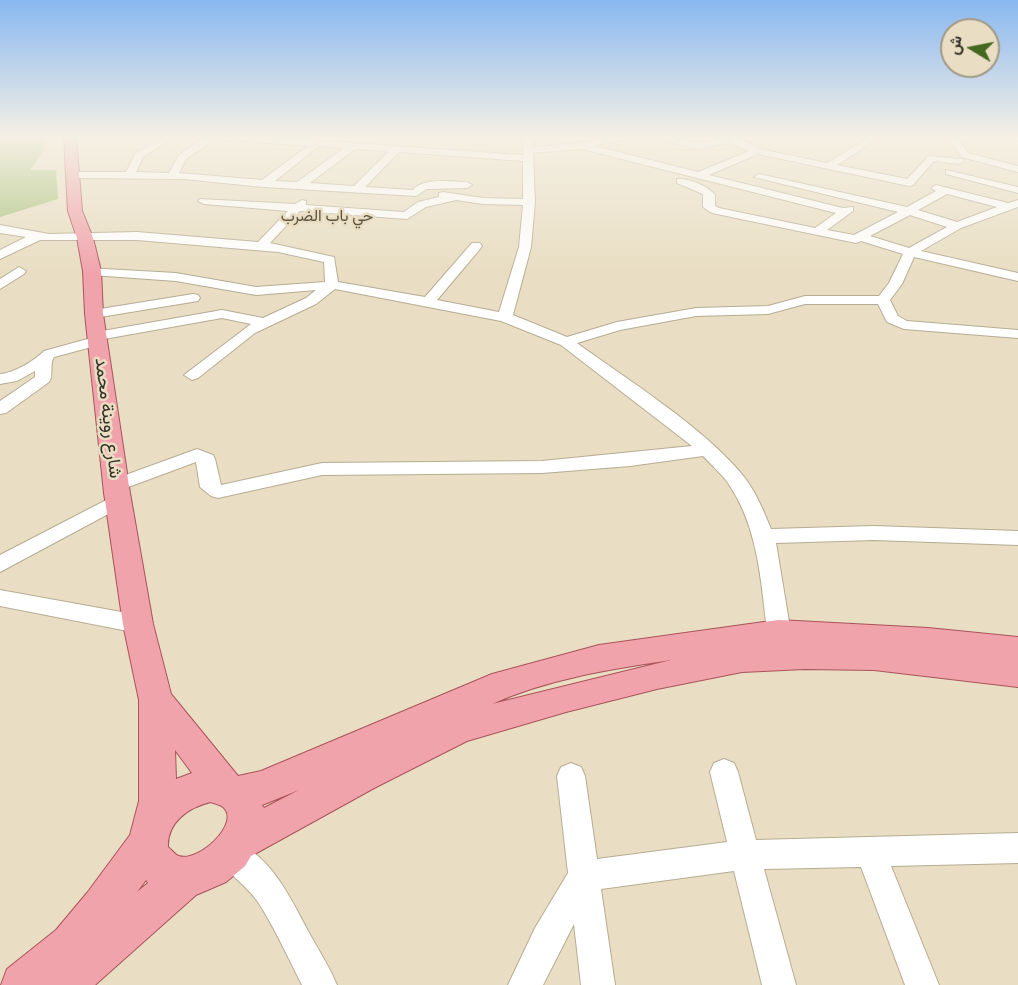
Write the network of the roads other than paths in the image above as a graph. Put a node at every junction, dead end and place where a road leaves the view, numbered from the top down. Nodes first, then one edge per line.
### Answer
1 (73, 182) edge
2 (240, 182) edge
3 (266, 182) edge
4 (305, 182) edge
5 (364, 182) edge
6 (529, 182) edge
7 (681, 182) edge
8 (726, 182) edge
9 (781, 182) edge
10 (848, 182) edge
11 (904, 182) edge
12 (939, 182) edge
13 (988, 182) edge
14 (909, 183) junction
15 (263, 184) junction
16 (467, 185) dead end
17 (300, 186) junction
18 (319, 187) junction
19 (932, 188) junction
20 (357, 189) junction
21 (947, 190) junction
22 (1018, 190) edge
23 (416, 194) junction
24 (456, 196) junction
25 (881, 196) junction
26 (307, 199) junction
27 (204, 201) dead end
28 (529, 202) junction
29 (868, 202) junction
30 (396, 203) dead end
31 (1012, 204) edge
32 (296, 209) junction
33 (843, 211) junction
34 (909, 211) junction
35 (832, 219) junction
36 (957, 226) junction
37 (0, 229) edge
38 (873, 229) junction
39 (817, 232) junction
40 (37, 237) junction
41 (860, 237) junction
42 (86, 238) junction
43 (261, 246) junction
44 (476, 246) dead end
45 (910, 252) junction
46 (0, 255) edge
47 (20, 271) dead end
48 (92, 271) junction
49 (1018, 277) edge
50 (0, 285) edge
51 (332, 285) junction
52 (193, 298) dead end
53 (883, 300) junction
54 (428, 302) junction
55 (505, 317) junction
56 (263, 323) junction
57 (96, 330) junction
58 (1018, 334) edge
59 (566, 342) junction
60 (44, 360) junction
61 (192, 375) dead end
62 (0, 379) edge
63 (0, 409) edge
64 (707, 450) junction
65 (117, 493) junction
66 (764, 537) junction
67 (1018, 538) edge
68 (0, 564) edge
69 (0, 598) edge
70 (138, 624) junction
71 (781, 644) junction
72 (1018, 650) edge
73 (1018, 674) edge
74 (156, 700) junction
75 (724, 772) dead end
76 (571, 776) dead end
77 (230, 791) junction
78 (149, 836) junction
79 (236, 847) junction
80 (1018, 848) edge
81 (870, 850) junction
82 (746, 855) junction
83 (584, 876) junction
84 (186, 877) junction
85 (23, 985) edge
86 (62, 985) edge
87 (320, 985) edge
88 (525, 985) edge
89 (598, 985) edge
90 (779, 985) edge
91 (922, 985) edge

1 - 42 main road, شارع روينة محمد
2 - 15 street
3 - 15 street
4 - 17 street
5 - 20 street
6 - 28 street
7 - 39 street
8 - 33 street
9 - 29 street
10 - 25 street
11 - 14 street
12 - 19 street
13 - 22 street
14 - 19 street
14 - 25 street
15 - 17 street
16 - 23 street
17 - 18 street
18 - 20 street
18 - 26 street
19 - 21 street
20 - 23 street
21 - 31 street
21 - 34 street
23 - 24 street
24 - 28 street
24 - 32 street
25 - 29 street
26 - 30 street
26 - 32 street
27 - 32 street
28 - 55 street
29 - 33 street
29 - 34 street
31 - 36 street
32 - 43 street
33 - 35 street
34 - 36 street
34 - 38 street
35 - 38 street
35 - 39 street
36 - 45 street
37 - 40 street
38 - 41 street
39 - 41 street
40 - 42 street
40 - 46 street
41 - 45 street
42 - 43 street
42 - 48 main road, شارع روينة محمد
43 - 51 street
44 - 54 street
45 - 49 street
45 - 53 street
47 - 50 street
48 - 51 street
48 - 57 main road, شارع روينة محمد
51 - 54 street
51 - 56 street
52 - 57 street
53 - 58 street
53 - 59 street
54 - 55 street
55 - 59 street
56 - 57 street
56 - 61 street
57 - 60 street
57 - 65 main road, شارع روينة محمد
59 - 64 street
60 - 62 street
60 - 63 street
64 - 65 street
64 - 66 street
65 - 68 street
65 - 70 main road, شارع روينة محمد
66 - 67 street
66 - 71 street
69 - 70 street
70 - 74 main road, شارع روينة محمد
71 - 72 main road
71 - 73 main road
71 - 77 main road
71 - 79 main road
74 - 77 main road
74 - 78 main road
75 - 82 street
76 - 83 street
77 - 78 main road
77 - 79 main road
78 - 84 main road
78 - 85 main road
79 - 84 main road
79 - 87 street
80 - 81 street
81 - 82 street
81 - 91 street
82 - 83 street
82 - 90 street
83 - 88 street
83 - 89 street
84 - 86 main road

